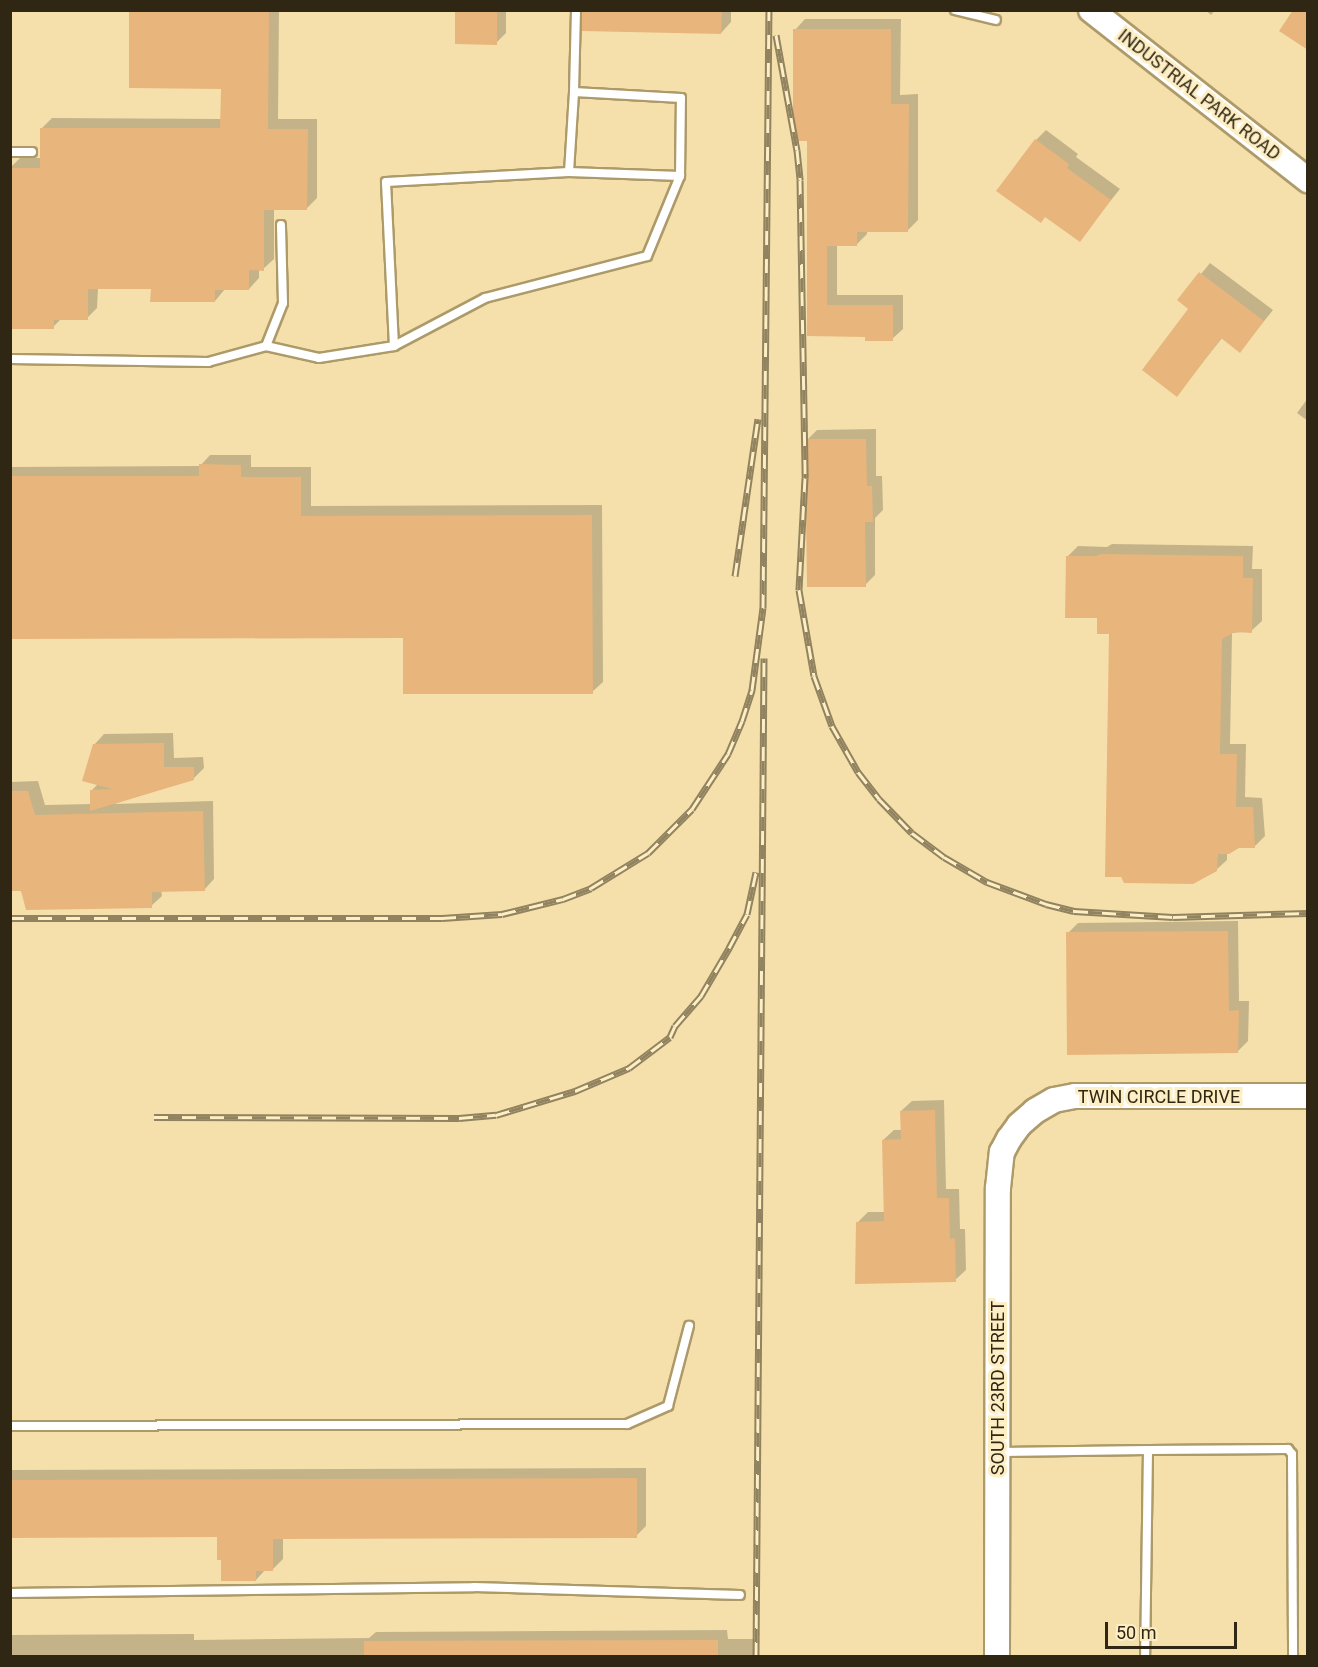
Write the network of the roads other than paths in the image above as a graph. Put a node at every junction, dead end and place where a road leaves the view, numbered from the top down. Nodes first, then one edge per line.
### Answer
1 (576, 10) edge
2 (955, 10) edge
3 (1091, 10) edge
4 (996, 20) dead end
5 (574, 92) junction
6 (10, 152) edge
7 (32, 152) dead end
8 (569, 172) junction
9 (680, 176) junction
10 (1308, 180) edge
11 (281, 225) dead end
12 (266, 346) junction
13 (394, 346) junction
14 (10, 359) edge
15 (1308, 1096) edge
16 (1019, 1125) joint
17 (689, 1326) dead end
18 (10, 1426) edge
19 (1148, 1450) junction
20 (997, 1452) junction
21 (10, 1593) edge
22 (740, 1595) dead end
23 (997, 1656) edge
24 (1145, 1656) edge
25 (1293, 1656) edge

1 - 5 lane
2 - 4 lane
3 - 10 street, INDUSTRIAL PARK ROAD
5 - 8 lane
5 - 9 lane
6 - 7 lane
8 - 9 lane
8 - 13 lane
9 - 13 lane
11 - 12 lane
12 - 13 lane
12 - 14 lane
15 - 16 street, TWIN CIRCLE DRIVE
16 - 20 street, SOUTH 23RD STREET
17 - 18 lane
19 - 20 lane
19 - 24 lane
19 - 25 lane
20 - 23 street, SOUTH 23RD STREET
21 - 22 lane

